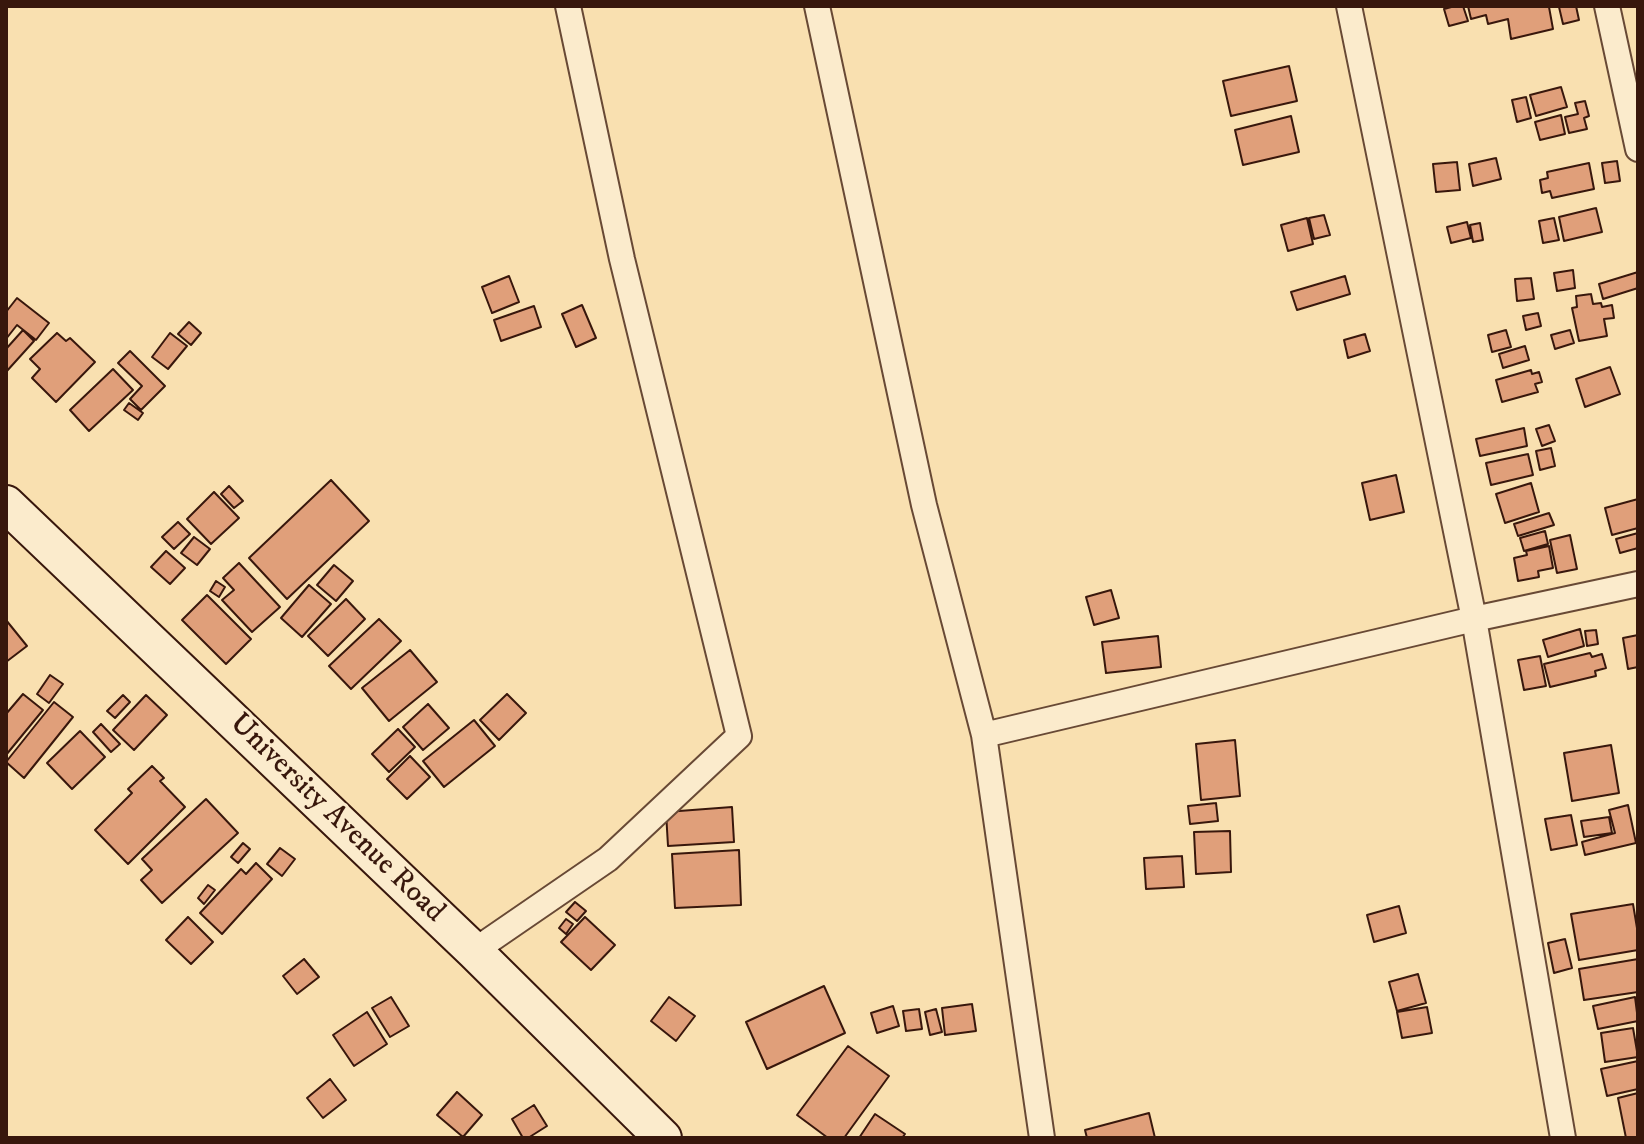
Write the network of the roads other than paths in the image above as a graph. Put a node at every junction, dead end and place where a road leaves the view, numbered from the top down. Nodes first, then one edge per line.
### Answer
1 (568, 6) edge
2 (817, 6) edge
3 (1349, 6) edge
4 (1607, 6) edge
5 (1638, 149) edge
6 (6, 504) edge
7 (1638, 584) edge
8 (1474, 619) junction
9 (984, 735) junction
10 (474, 951) junction
11 (663, 1138) edge
12 (1042, 1138) edge
13 (1563, 1138) edge

1 - 10 street
2 - 9 street
3 - 8 street
4 - 5 street
6 - 10 main road, University Avenue Road
7 - 8 street
8 - 9 street
8 - 13 street
9 - 12 street
10 - 11 main road, University Avenue Road

